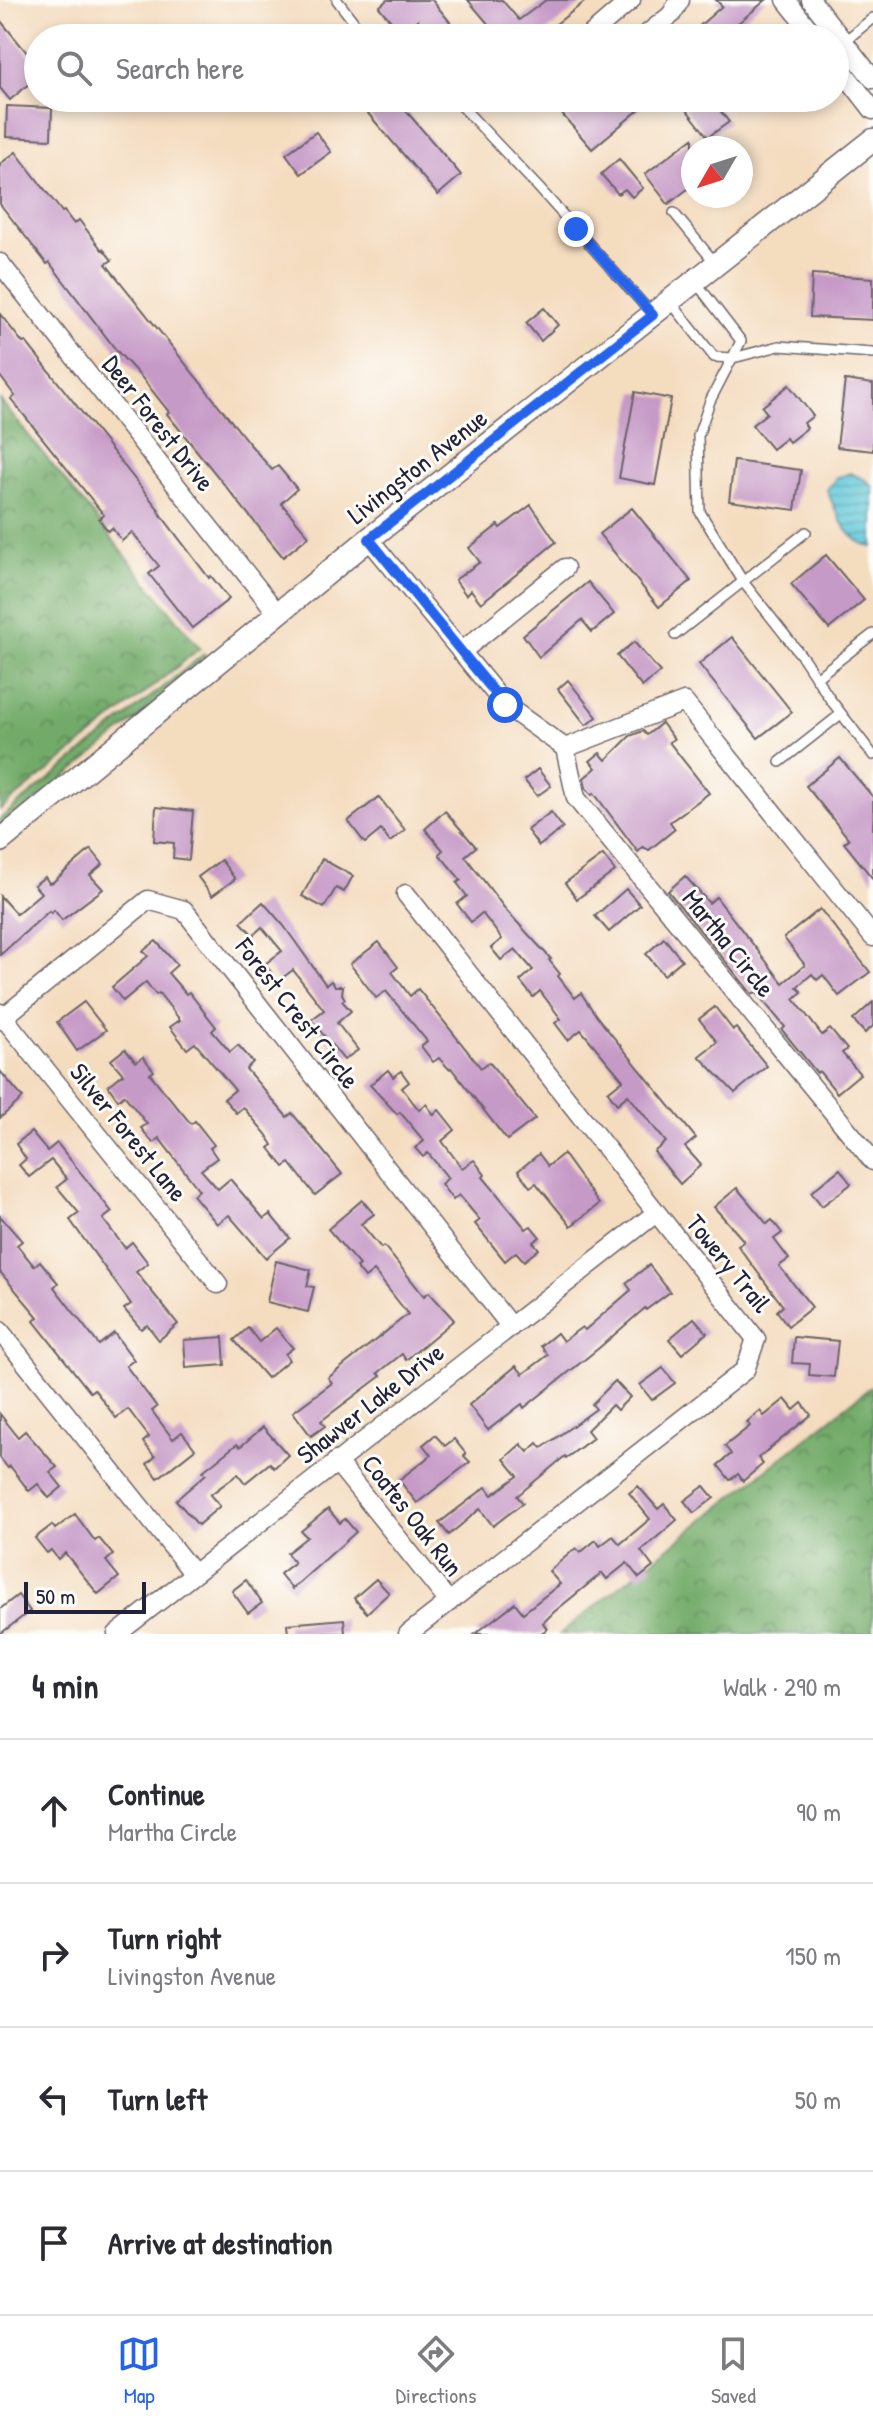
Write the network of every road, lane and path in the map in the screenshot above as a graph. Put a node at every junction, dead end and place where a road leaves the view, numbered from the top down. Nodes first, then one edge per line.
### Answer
1 (337, 0) edge
2 (631, 0) edge
3 (680, 0) edge
4 (786, 0) edge
5 (811, 0) edge
6 (873, 18) edge
7 (355, 24) edge
8 (603, 24) edge
9 (660, 24) edge
10 (805, 24) edge
11 (826, 24) edge
12 (849, 38) edge
13 (849, 55) edge
14 (849, 79) edge
15 (873, 79) edge
16 (873, 110) edge
17 (467, 112) edge
18 (873, 140) edge
19 (674, 213) dead end
20 (0, 263) edge
21 (716, 264) junction
22 (695, 281) junction
23 (662, 308) junction
24 (873, 353) edge
25 (733, 358) junction
26 (806, 532) dead end
27 (369, 539) junction
28 (565, 568) dead end
29 (744, 583) junction
30 (278, 614) junction
31 (873, 634) edge
32 (675, 635) dead end
33 (461, 652) junction
34 (816, 678) junction
35 (841, 714) junction
36 (565, 748) junction
37 (873, 755) edge
38 (780, 762) dead end
39 (0, 841) edge
40 (406, 894) dead end
41 (873, 937) edge
42 (1, 1017) edge
43 (873, 1161) edge
44 (656, 1213) junction
45 (218, 1284) dead end
46 (511, 1327) junction
47 (0, 1331) edge
48 (336, 1461) junction
49 (193, 1573) junction
50 (449, 1602) junction
51 (117, 1634) edge
52 (408, 1634) edge

1 - 7 lane
2 - 8 street
3 - 9 street
4 - 10 street
5 - 11 street
6 - 12 lane
13 - 15 street
14 - 16 street
17 - 23 lane
18 - 21 street, Livingston Avenue
19 - 21 lane
20 - 30 street, Deer Forest Drive
21 - 22 street, Livingston Avenue
22 - 23 street, Livingston Avenue
22 - 25 lane
23 - 25 lane
23 - 27 street, Livingston Avenue
24 - 25 lane
25 - 29 lane
26 - 29 lane
27 - 30 street, Livingston Avenue
27 - 33 street
28 - 33 street
29 - 32 lane
29 - 34 lane
30 - 39 street, Livingston Avenue
31 - 34 lane
33 - 36 street
34 - 35 lane
35 - 37 lane
35 - 38 lane
36 - 41 street
36 - 43 street, Martha Circle
40 - 44 street, Towery Trail
42 - 45 street, Silver Forest Lane
42 - 46 street, Forest Crest Circle
44 - 46 street, Shawver Lake Drive
44 - 50 street, Towery Trail
46 - 48 street, Shawver Lake Drive
47 - 49 street
48 - 49 street, Shawver Lake Drive
48 - 50 street, Coates Oak Run
49 - 51 street, Shawver Lake Drive
50 - 52 street, Towery Trail

